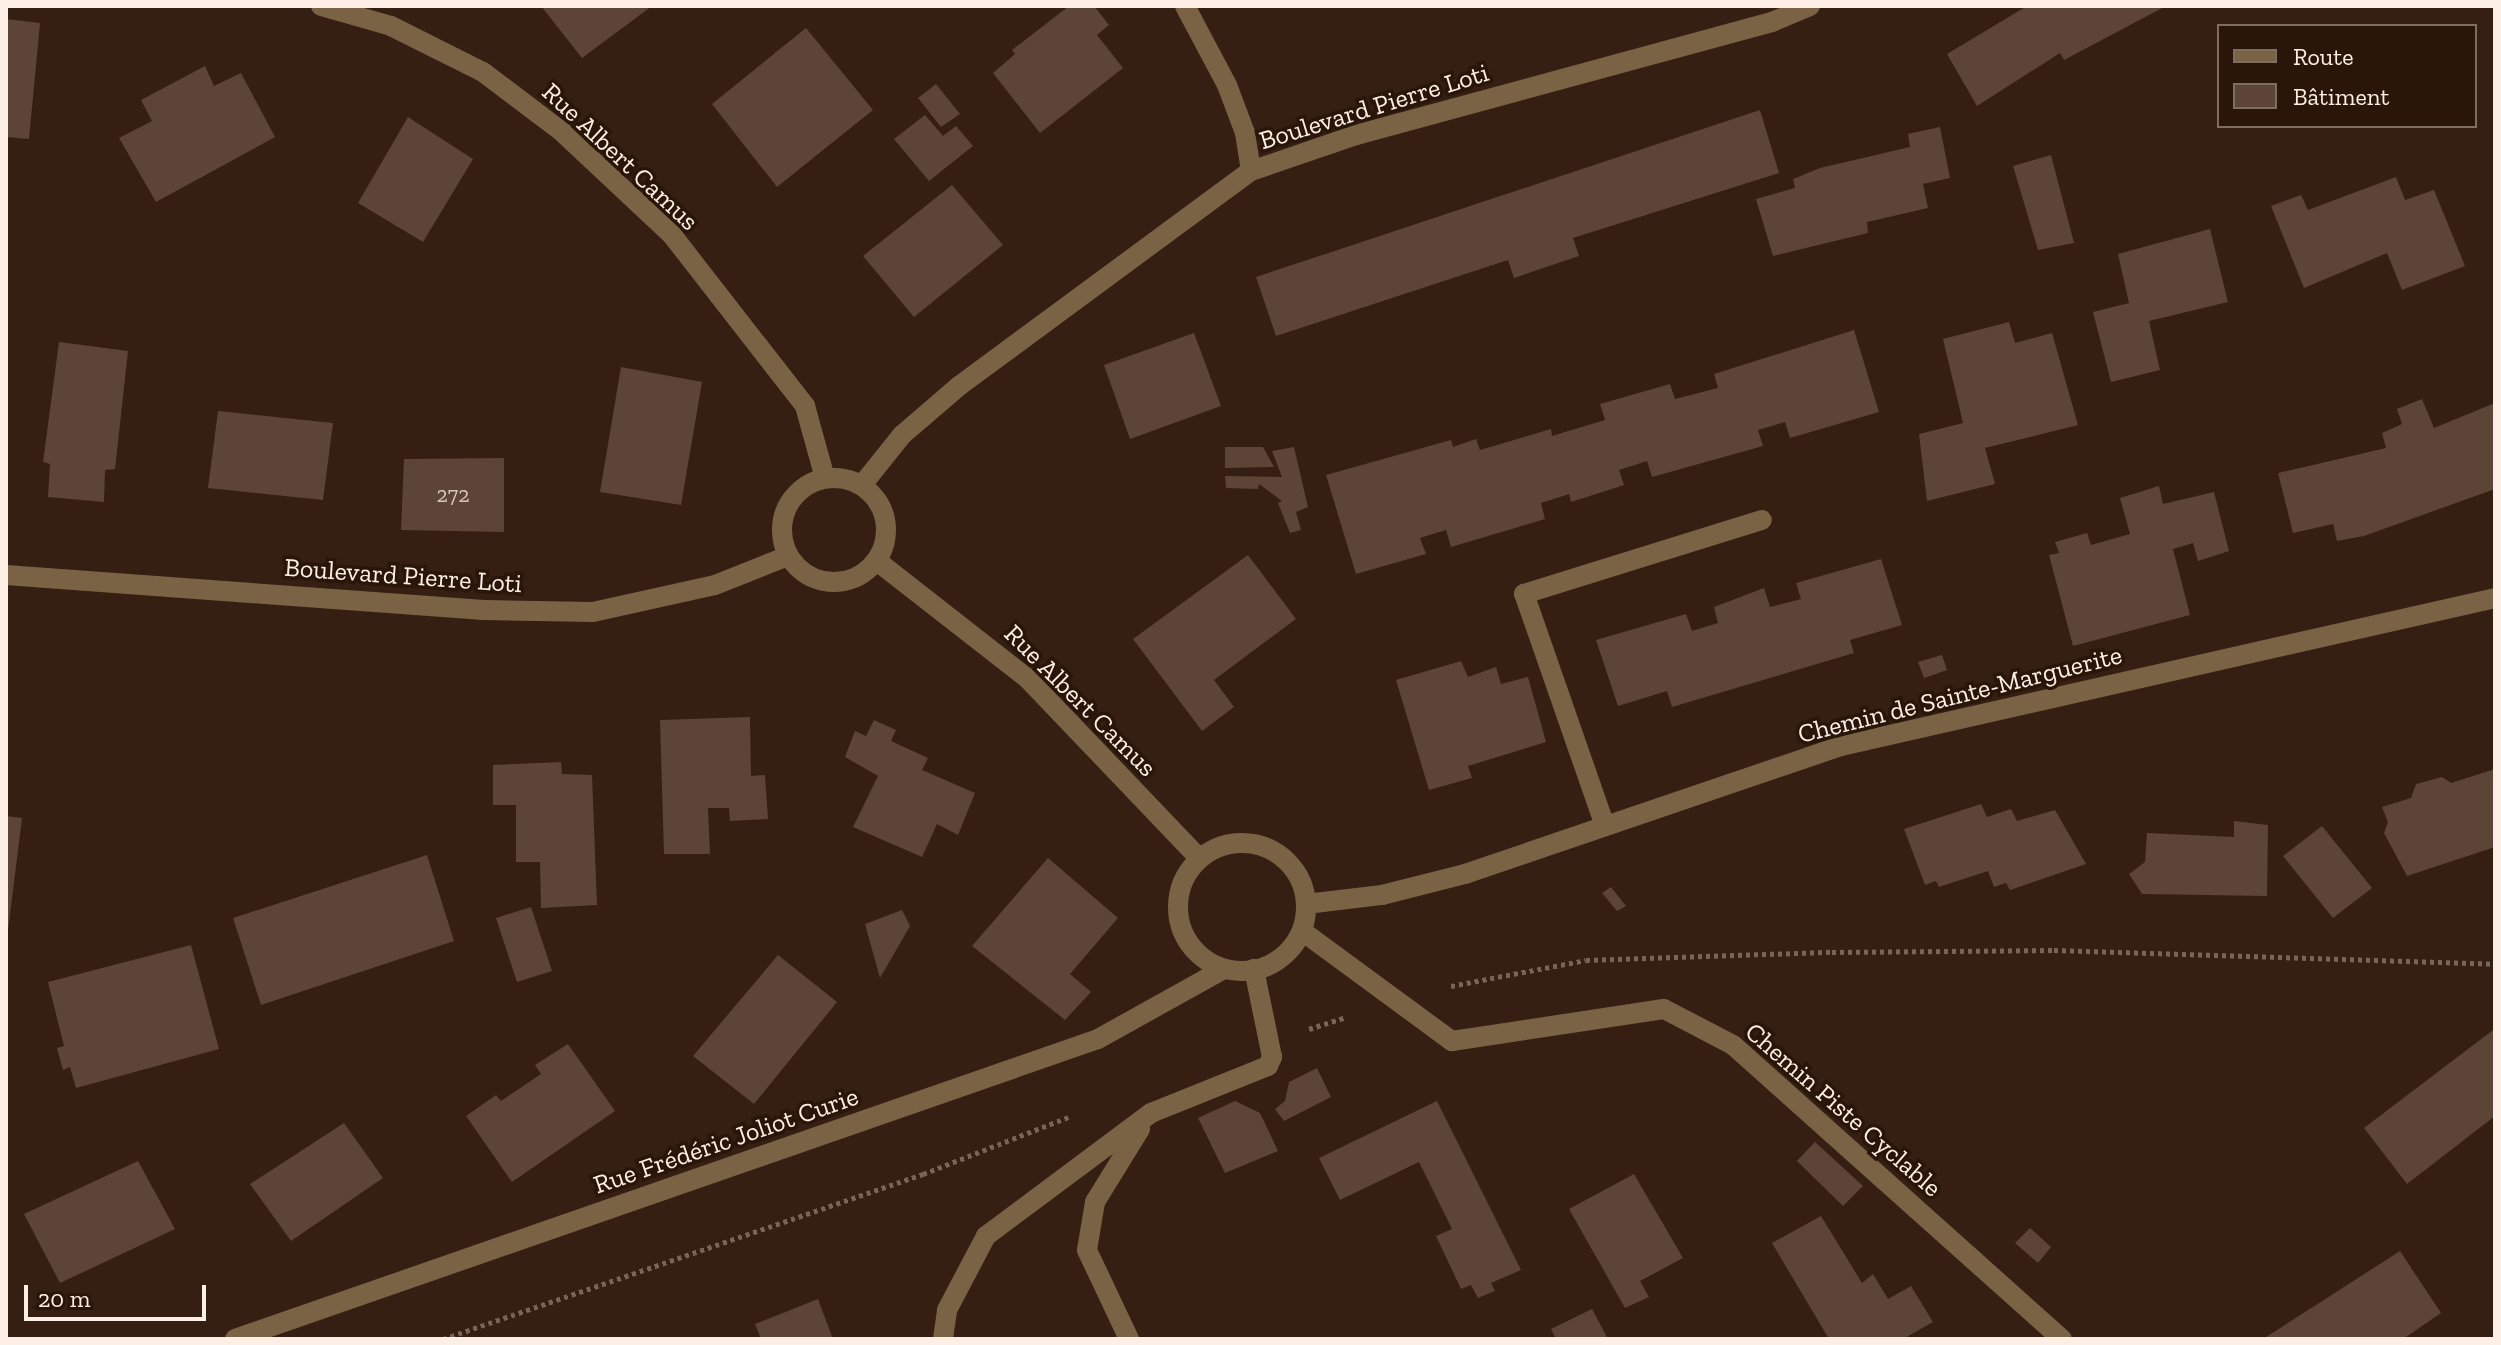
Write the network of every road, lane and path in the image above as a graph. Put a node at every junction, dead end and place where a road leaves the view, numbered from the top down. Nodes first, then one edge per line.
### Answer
1 (321, 6) edge
2 (1185, 6) edge
3 (1810, 6) edge
4 (1251, 171) junction
5 (825, 478) junction
6 (862, 485) junction
7 (1762, 520) dead end
8 (788, 556) junction
9 (877, 561) junction
10 (6, 575) edge
11 (2495, 598) edge
12 (1605, 826) junction
13 (1199, 858) junction
14 (1306, 904) junction
15 (1302, 931) junction
16 (2495, 964) edge
17 (1224, 969) junction
18 (1254, 969) junction
19 (1446, 987) dead end
20 (1081, 1112) dead end
21 (1151, 1113) junction
22 (235, 1339) edge
23 (443, 1339) edge
24 (943, 1339) edge
25 (1129, 1339) edge
26 (2062, 1339) edge

1 - 5 street, Rue Albert Camus
2 - 4 street
3 - 4 street, Boulevard Pierre Loti
4 - 6 street, Boulevard Pierre Loti
5 - 6 street
5 - 8 street
6 - 9 street
7 - 12 street
8 - 9 street
8 - 10 street, Boulevard Pierre Loti
9 - 13 street, Rue Albert Camus
11 - 12 street, Chemin de Sainte-Marguerite
12 - 14 street, Chemin de Sainte-Marguerite
13 - 14 street
13 - 17 street
14 - 15 street
15 - 18 street
15 - 26 street, Chemin Piste Cyclable
16 - 19 path
17 - 18 street
17 - 22 street, Rue Frédéric Joliot Curie
18 - 21 street
20 - 23 path
21 - 24 street
21 - 25 street

